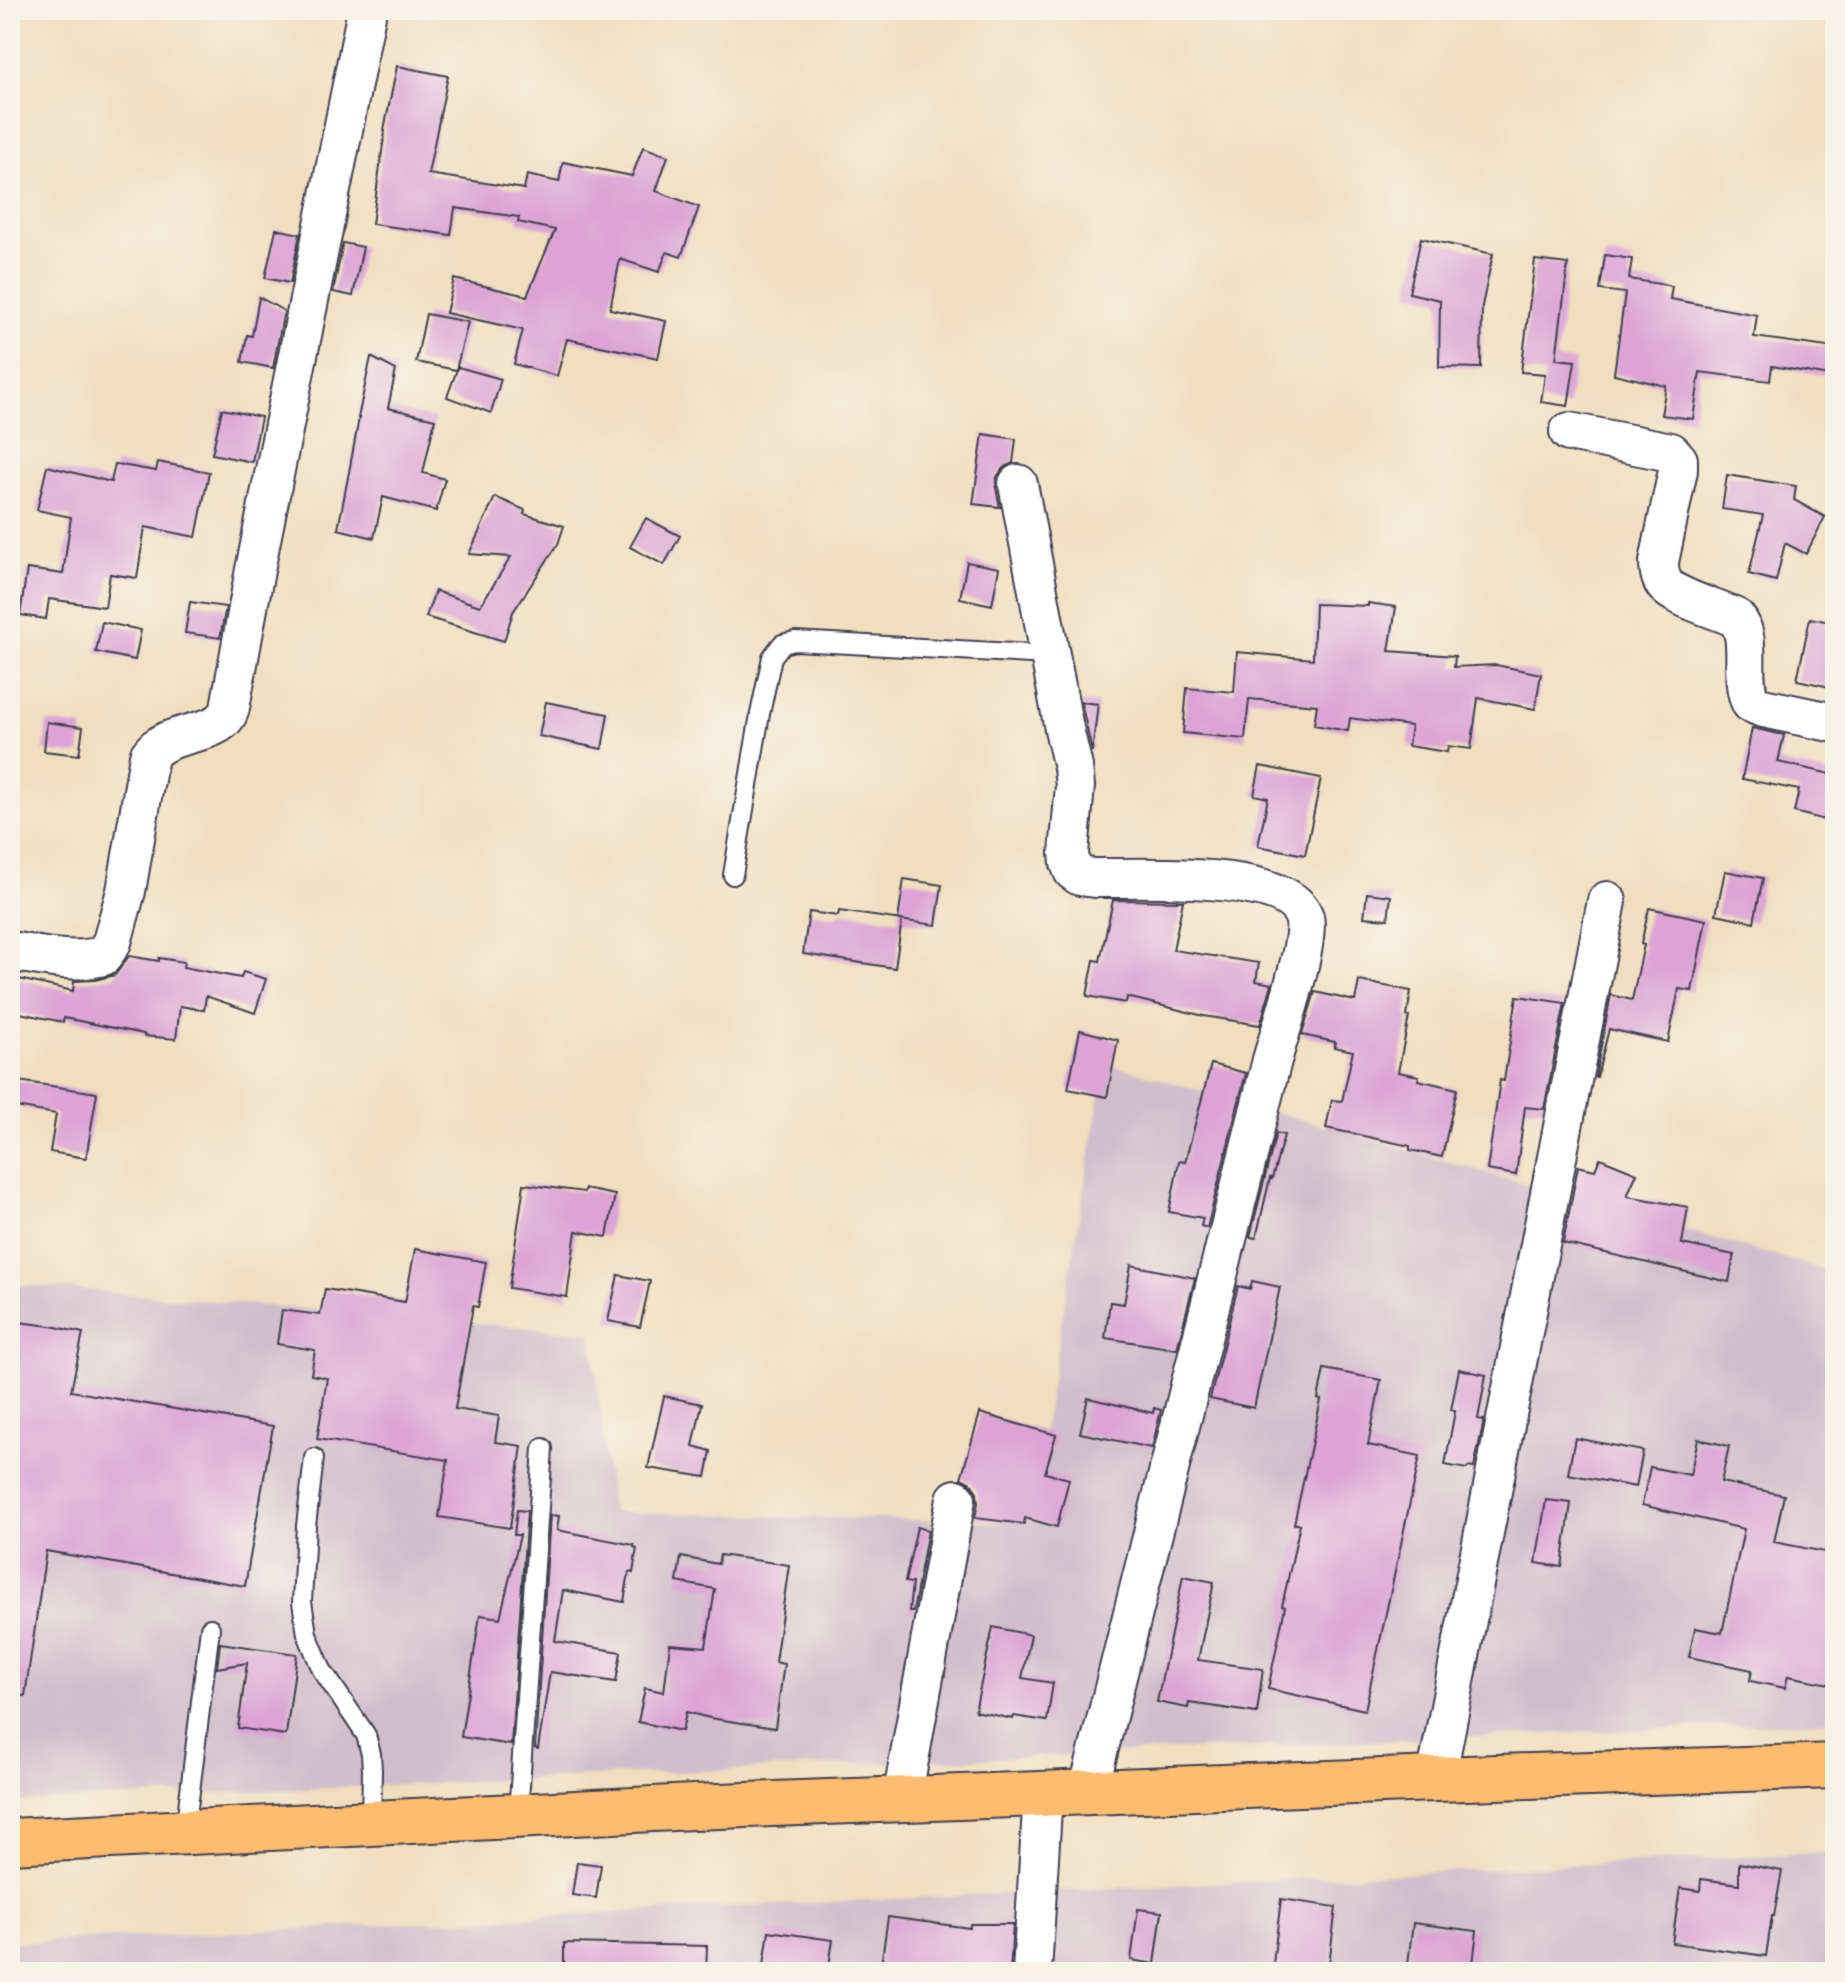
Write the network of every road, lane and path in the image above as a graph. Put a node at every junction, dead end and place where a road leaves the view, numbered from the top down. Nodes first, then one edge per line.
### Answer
1 (367, 10) edge
2 (1569, 432) dead end
3 (1018, 484) dead end
4 (1050, 655) junction
5 (1835, 723) edge
6 (733, 875) dead end
7 (1607, 901) dead end
8 (10, 951) edge
9 (543, 1448) dead end
10 (314, 1458) dead end
11 (956, 1499) dead end
12 (210, 1628) dead end
13 (1835, 1766) edge
14 (1436, 1779) junction
15 (1088, 1792) junction
16 (1043, 1793) junction
17 (902, 1799) junction
18 (518, 1815) junction
19 (371, 1823) junction
20 (185, 1832) junction
21 (10, 1841) edge
22 (1032, 1972) edge

1 - 8 street
2 - 5 street
3 - 4 street
4 - 6 lane
4 - 15 street
7 - 14 street
9 - 18 lane
10 - 19 lane
11 - 17 street
12 - 20 lane
13 - 14 main road
14 - 15 main road
15 - 16 main road
16 - 17 main road
16 - 22 street
17 - 18 main road
18 - 19 main road
19 - 20 main road
20 - 21 main road

